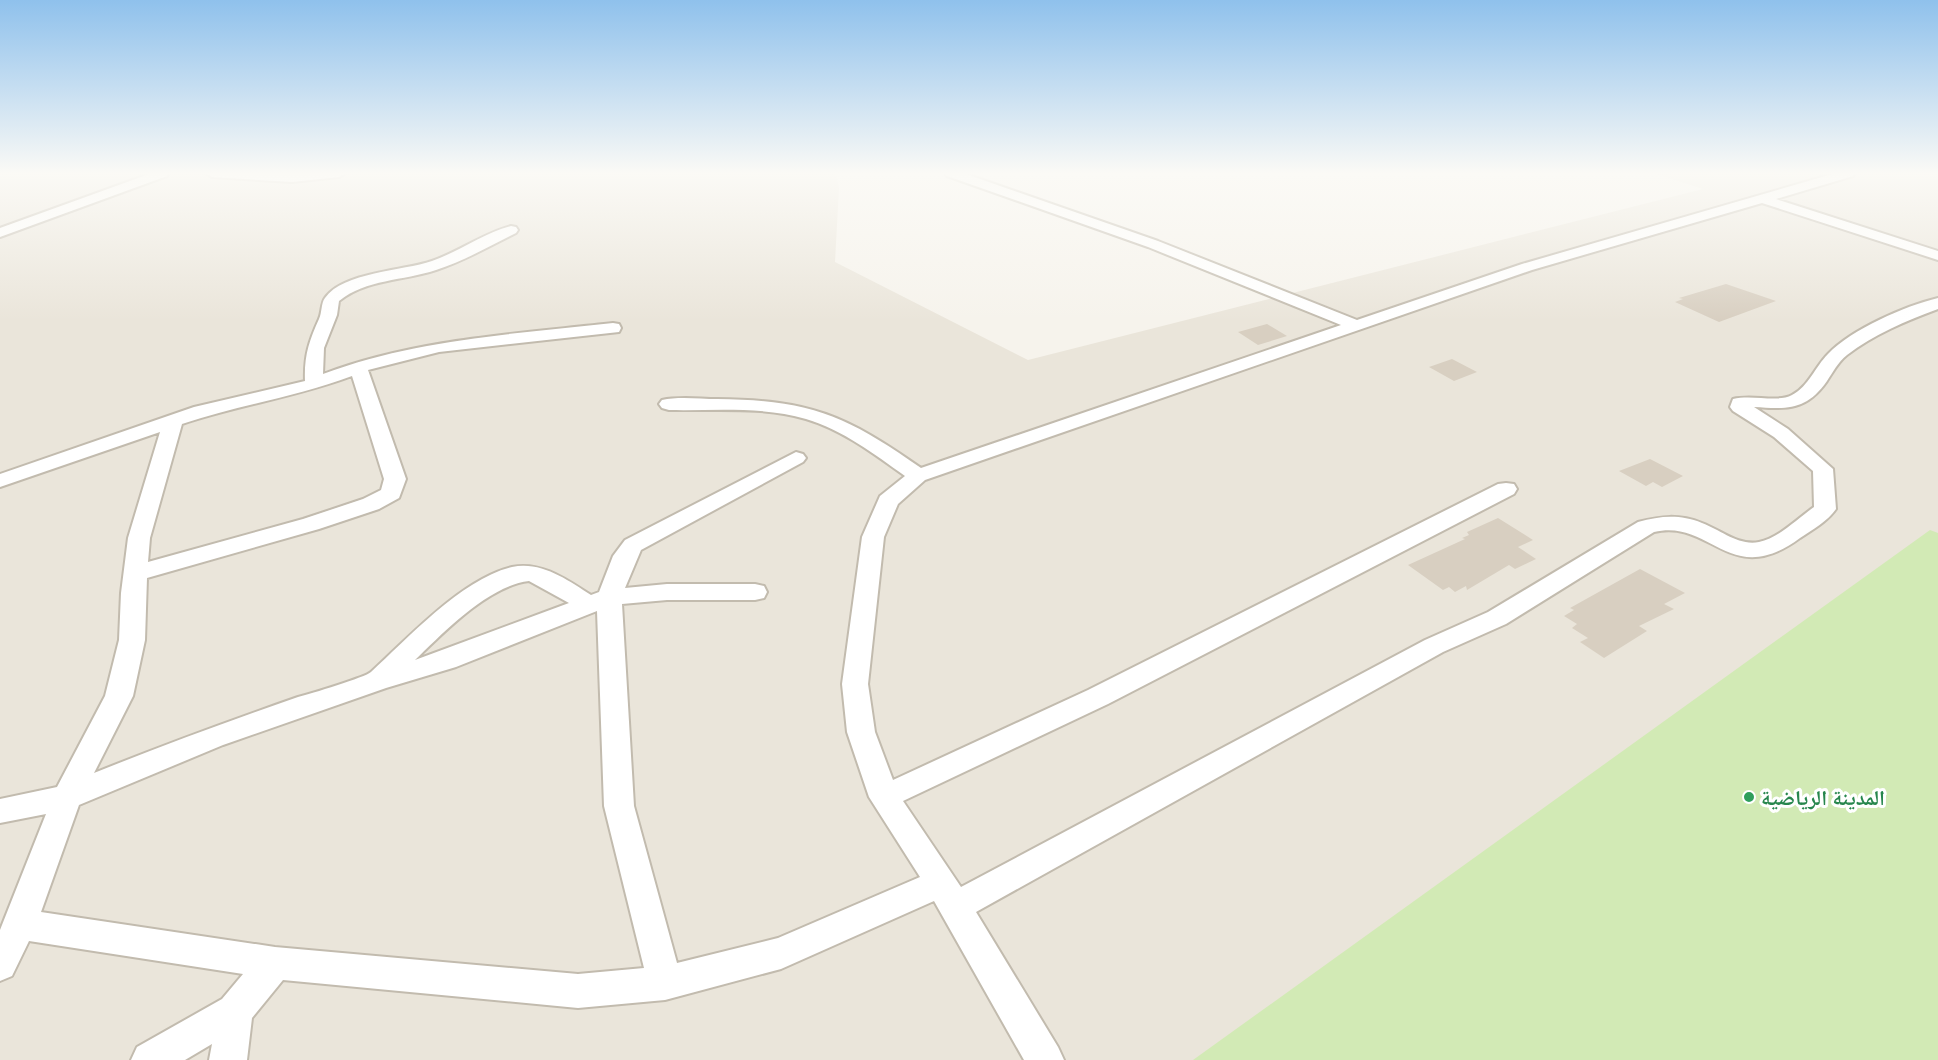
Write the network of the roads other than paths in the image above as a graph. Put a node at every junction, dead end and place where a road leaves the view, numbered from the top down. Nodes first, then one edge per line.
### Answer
1 (2, 222) edge
2 (29, 222) edge
3 (1092, 222) edge
4 (1678, 222) edge
5 (1836, 222) edge
6 (19, 226) junction
7 (512, 230) dead end
8 (0, 233) edge
9 (1938, 256) edge
10 (1938, 303) edge
11 (1355, 325) junction
12 (613, 328) dead end
13 (358, 367) junction
14 (314, 384) junction
15 (669, 404) dead end
16 (173, 421) junction
17 (796, 458) dead end
18 (918, 476) junction
19 (0, 481) edge
20 (1506, 489) dead end
21 (136, 573) junction
22 (755, 592) dead end
23 (600, 601) junction
24 (377, 681) junction
25 (884, 796) junction
26 (67, 797) junction
27 (0, 811) edge
28 (948, 895) junction
29 (20, 924) junction
30 (274, 963) junction
31 (0, 965) edge
32 (665, 983) junction
33 (235, 1011) junction
34 (150, 1060) edge
35 (228, 1060) edge
36 (1045, 1060) edge

1 - 6 street
2 - 6 street
3 - 11 street
4 - 11 street
5 - 9 street
6 - 8 street
7 - 14 street
10 - 28 street
11 - 18 street
12 - 13 street
13 - 14 street
13 - 21 street
14 - 16 street
15 - 18 street
16 - 19 street
16 - 21 street
17 - 23 street
18 - 25 street
20 - 25 street
21 - 26 street
22 - 23 street
23 - 24 street
23 - 24 street
23 - 32 street
24 - 26 street
25 - 28 street
26 - 27 street
26 - 29 street
28 - 32 street
28 - 36 street
29 - 30 street
29 - 31 street
30 - 32 street
30 - 33 street
33 - 34 street
33 - 35 street

